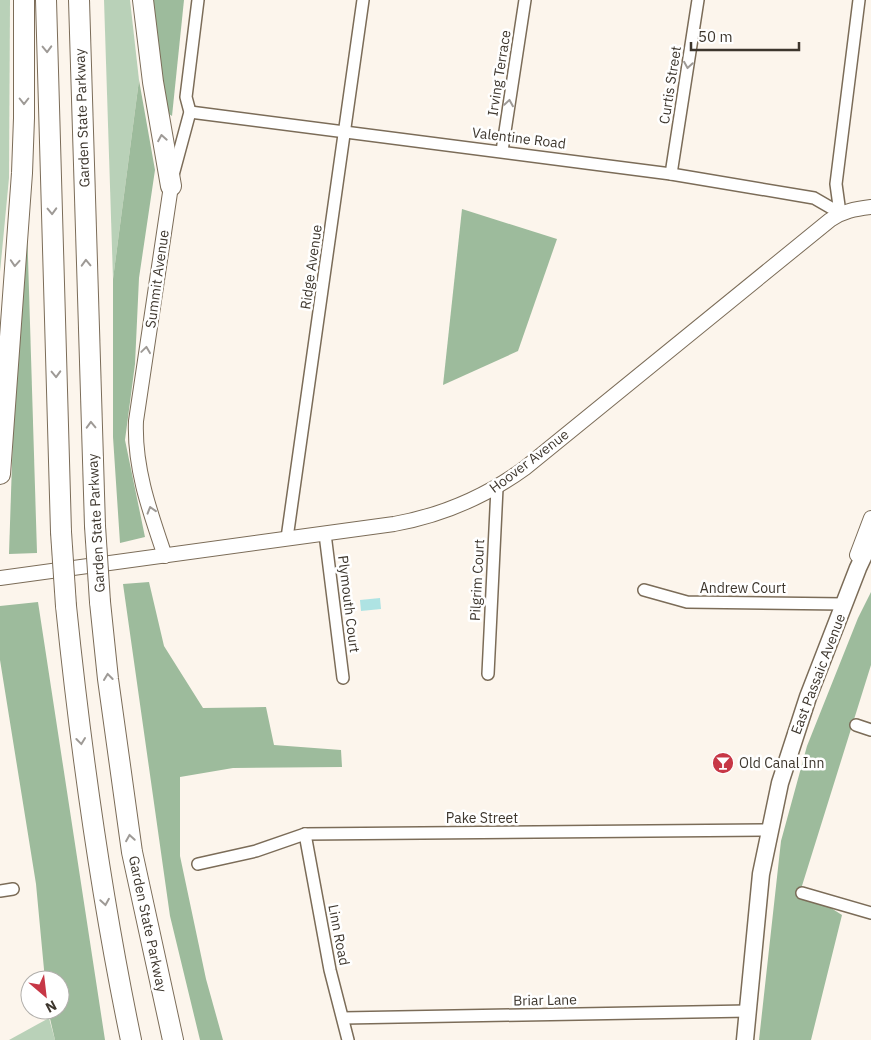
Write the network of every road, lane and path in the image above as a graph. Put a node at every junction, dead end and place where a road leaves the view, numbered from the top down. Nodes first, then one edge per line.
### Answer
1 (24, 0) edge
2 (46, 0) edge
3 (79, 0) edge
4 (143, 0) edge
5 (198, 0) edge
6 (363, 0) edge
7 (525, 0) edge
8 (698, 0) edge
9 (859, 0) edge
10 (190, 112) junction
11 (345, 133) junction
12 (502, 151) junction
13 (671, 174) junction
14 (170, 186) junction
15 (871, 207) edge
16 (840, 213) junction
17 (0, 474) edge
18 (497, 488) junction
19 (871, 518) edge
20 (325, 534) junction
21 (287, 538) junction
22 (871, 540) edge
23 (166, 556) junction
24 (871, 563) edge
25 (0, 578) edge
26 (644, 590) dead end
27 (844, 604) junction
28 (488, 674) dead end
29 (343, 678) dead end
30 (856, 725) dead end
31 (871, 730) edge
32 (769, 830) junction
33 (305, 834) junction
34 (198, 864) dead end
35 (13, 889) dead end
36 (0, 891) edge
37 (802, 893) dead end
38 (871, 913) edge
39 (749, 1011) junction
40 (343, 1018) junction
41 (131, 1040) edge
42 (173, 1040) edge
43 (348, 1040) edge
44 (746, 1040) edge

1 -> 17 highway
2 -> 41 highway, bridge
42 -> 3 highway, Garden State Parkway, bridge
14 -> 4 highway
5 - 10 street, Summit Avenue
6 - 11 street, Ridge Avenue
12 -> 7 street, Irving Terrace
8 -> 13 street, Curtis Street
9 - 16 street
10 - 11 street, Valentine Road
10 - 14 street, Summit Avenue
11 - 12 street, Valentine Road
11 - 21 street, Ridge Avenue
12 - 13 street, Valentine Road
13 - 16 street, Valentine Road
23 -> 14 street, Summit Avenue
15 - 16 street, Hoover Avenue
16 - 18 street, Hoover Avenue
18 - 20 street, Hoover Avenue
18 - 28 street, Pilgrim Court
19 - 27 street, East Passaic Avenue
20 - 21 street, Hoover Avenue
20 - 29 street, Plymouth Court
21 - 23 street, Hoover Avenue
22 - 27 main road
23 - 25 street, Hoover Avenue
24 - 27 main road
26 - 27 street, Andrew Court
27 - 32 main road, East Passaic Avenue
30 - 31 street
32 - 33 street, Pake Street
32 - 39 main road, East Passaic Avenue
33 - 34 street, Pake Street
33 - 40 street, Linn Road
35 - 36 street
37 - 38 street
39 - 40 street, Briar Lane
39 - 44 main road, East Passaic Avenue
40 - 43 street, Linn Road

